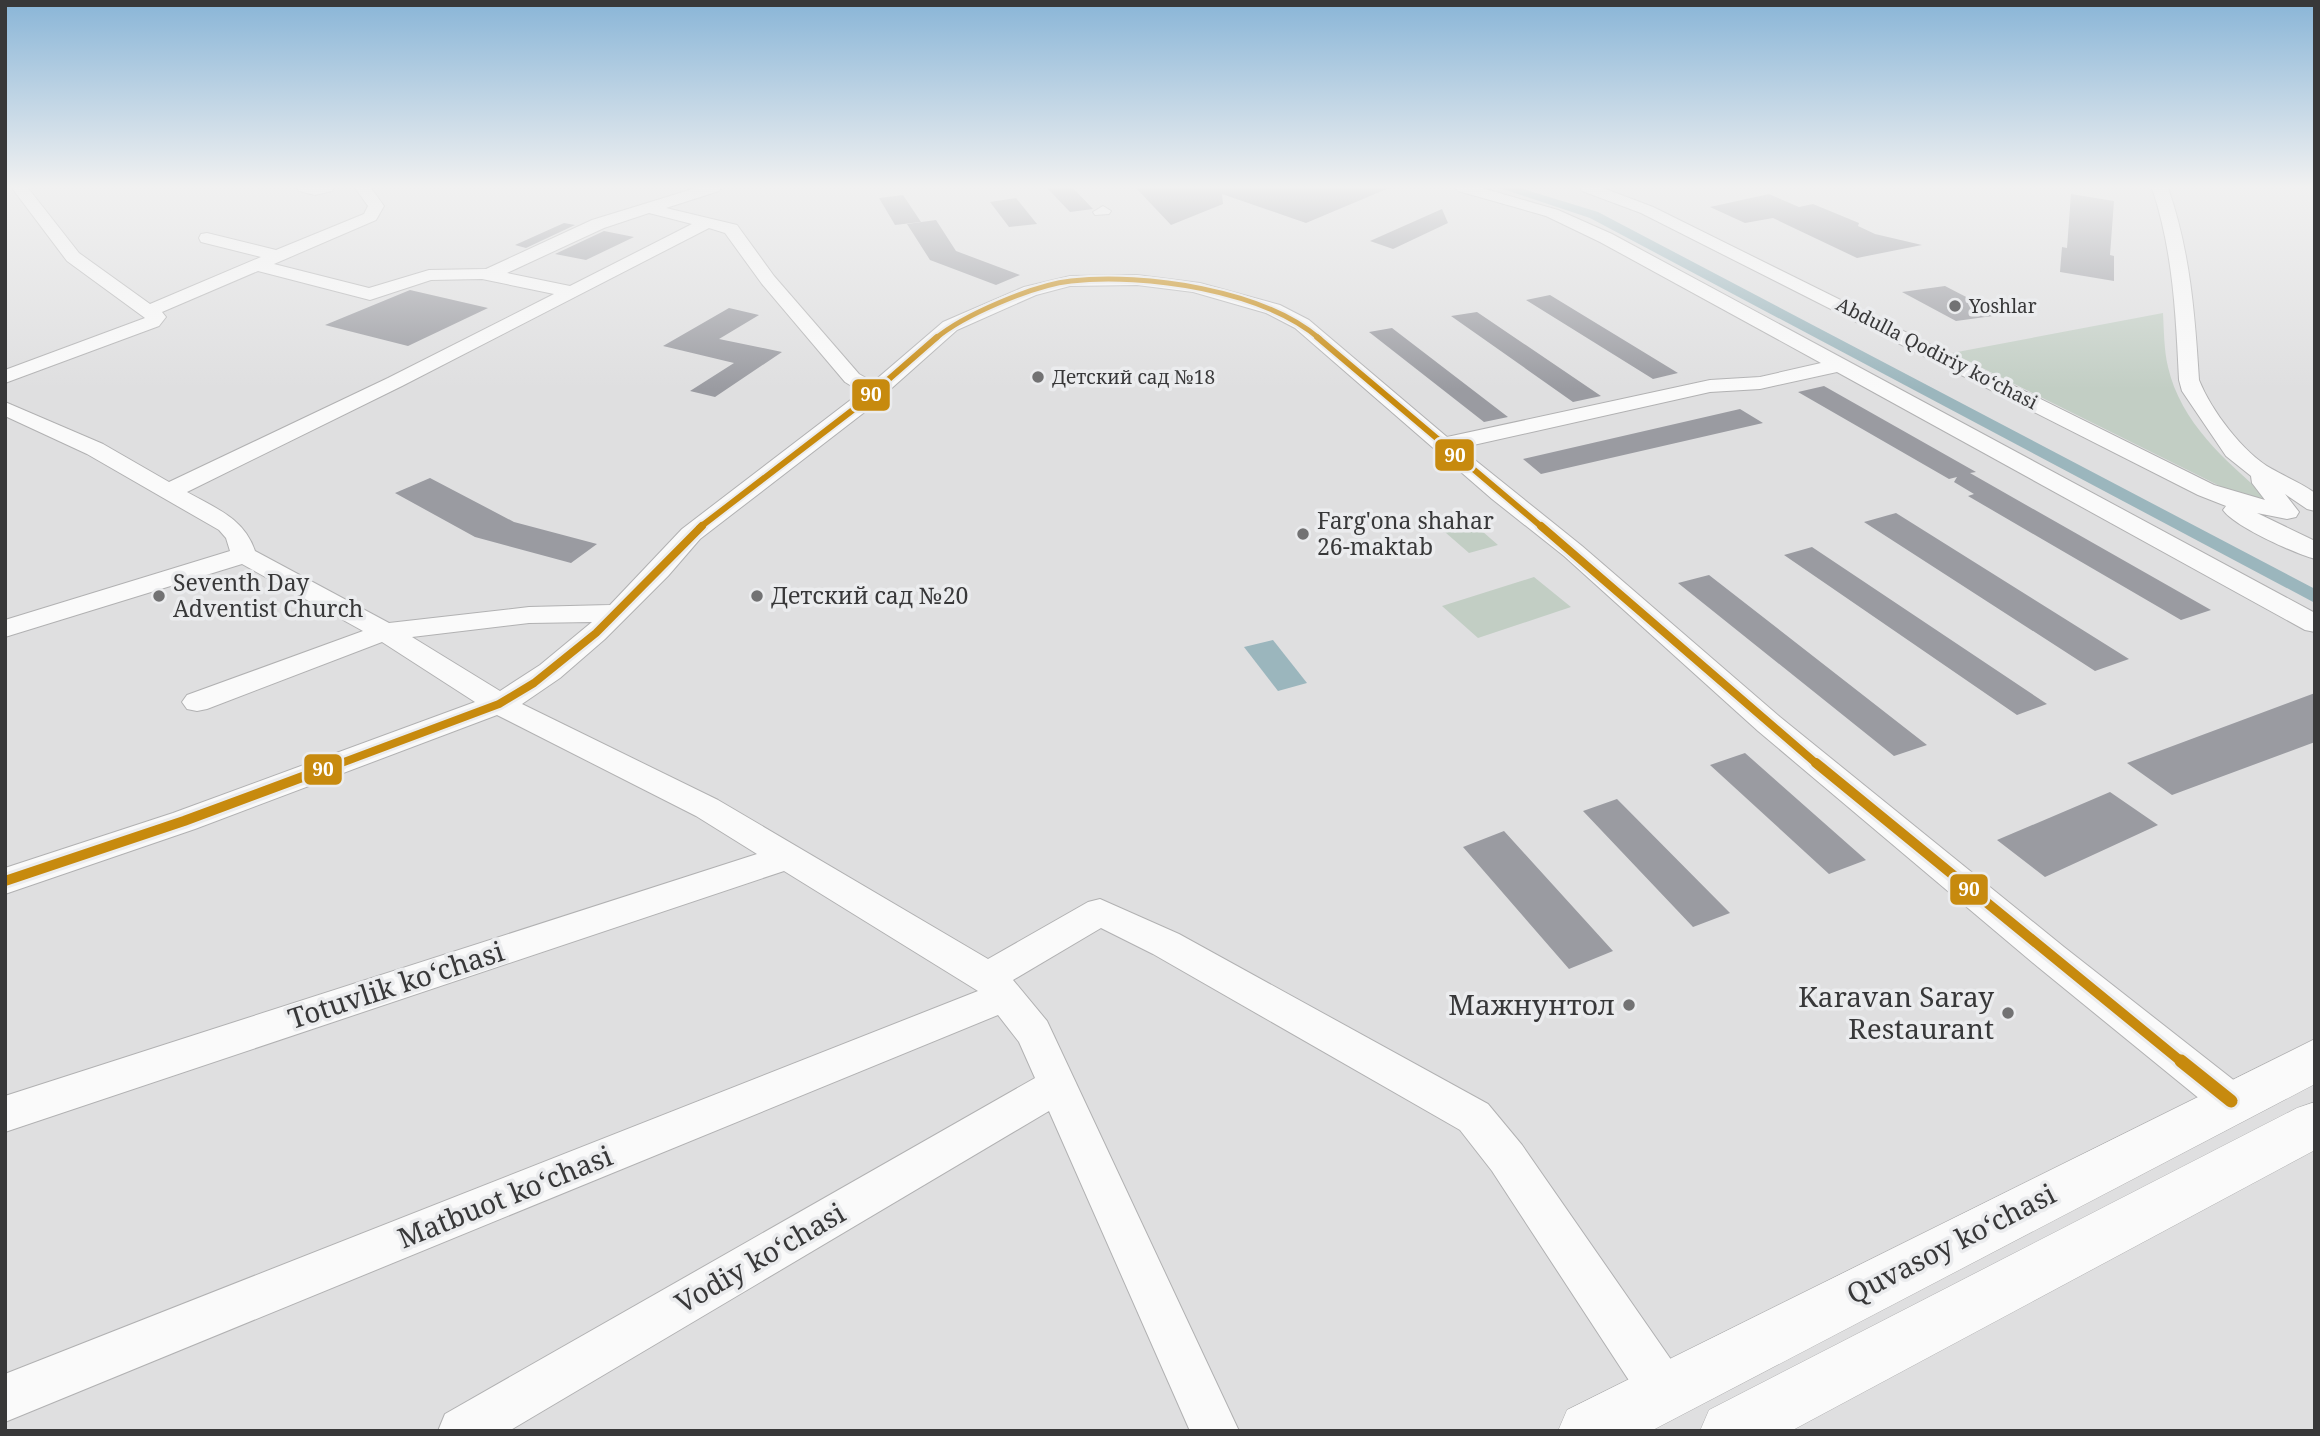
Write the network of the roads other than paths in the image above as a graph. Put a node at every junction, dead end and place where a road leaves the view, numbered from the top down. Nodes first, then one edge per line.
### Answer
1 (71, 255) edge
2 (273, 255) edge
3 (532, 255) edge
4 (645, 255) edge
5 (750, 255) edge
6 (1636, 255) edge
7 (1739, 255) edge
8 (2177, 255) edge
9 (277, 256) joint
10 (257, 265) junction
11 (491, 274) junction
12 (573, 292) junction
13 (148, 312) junction
14 (1842, 365) junction
15 (5, 377) edge
16 (875, 392) junction
17 (5, 408) edge
18 (1443, 445) junction
19 (2262, 473) junction
20 (2206, 490) junction
21 (169, 491) junction
22 (2315, 504) edge
23 (2287, 512) junction
24 (2315, 515) edge
25 (2309, 547) edge
26 (244, 555) junction
27 (617, 613) junction
28 (2315, 624) edge
29 (5, 629) edge
30 (385, 632) junction
31 (197, 702) dead end
32 (499, 704) junction
33 (787, 857) junction
34 (5, 881) edge
35 (997, 986) junction
36 (2315, 1060) edge
37 (1058, 1085) junction
38 (2231, 1101) junction
39 (5, 1114) edge
40 (2315, 1124) edge
41 (1664, 1391) junction
42 (5, 1398) edge
43 (462, 1431) edge
44 (1215, 1431) edge
45 (1588, 1431) edge
46 (1730, 1431) edge

1 - 13 street
2 - 9 street
3 - 11 street
4 - 12 street
5 - 16 street
6 - 14 street
7 - 20 street, Abdulla Qodiriy koʻchasi
8 - 19 street
9 - 10 street
10 - 11 street
10 - 13 street
11 - 12 street
12 - 21 street
13 - 15 street
14 - 18 street
14 - 28 street
16 - 18 street
16 - 27 street
17 - 21 street
18 - 38 street
19 - 22 street
19 - 23 street
20 - 23 street, Abdulla Qodiriy koʻchasi
20 - 25 street, Abdulla Qodiriy koʻchasi
21 - 26 street
23 - 24 street, Abdulla Qodiriy koʻchasi
23 - 25 street
26 - 29 street
26 - 30 street
27 - 30 street
27 - 32 street
30 - 31 street
30 - 32 street
32 - 33 street
32 - 34 street
33 - 35 street
33 - 39 street, Totuvlik koʻchasi
35 - 37 street
35 - 41 street, Matbuot koʻchasi
35 - 42 street, Matbuot koʻchasi
36 - 38 main road, Quvasoy koʻchasi
37 - 43 street, Vodiy koʻchasi
37 - 44 street
38 - 41 main road, Quvasoy koʻchasi
40 - 46 main road
41 - 45 main road, Quvasoy koʻchasi

